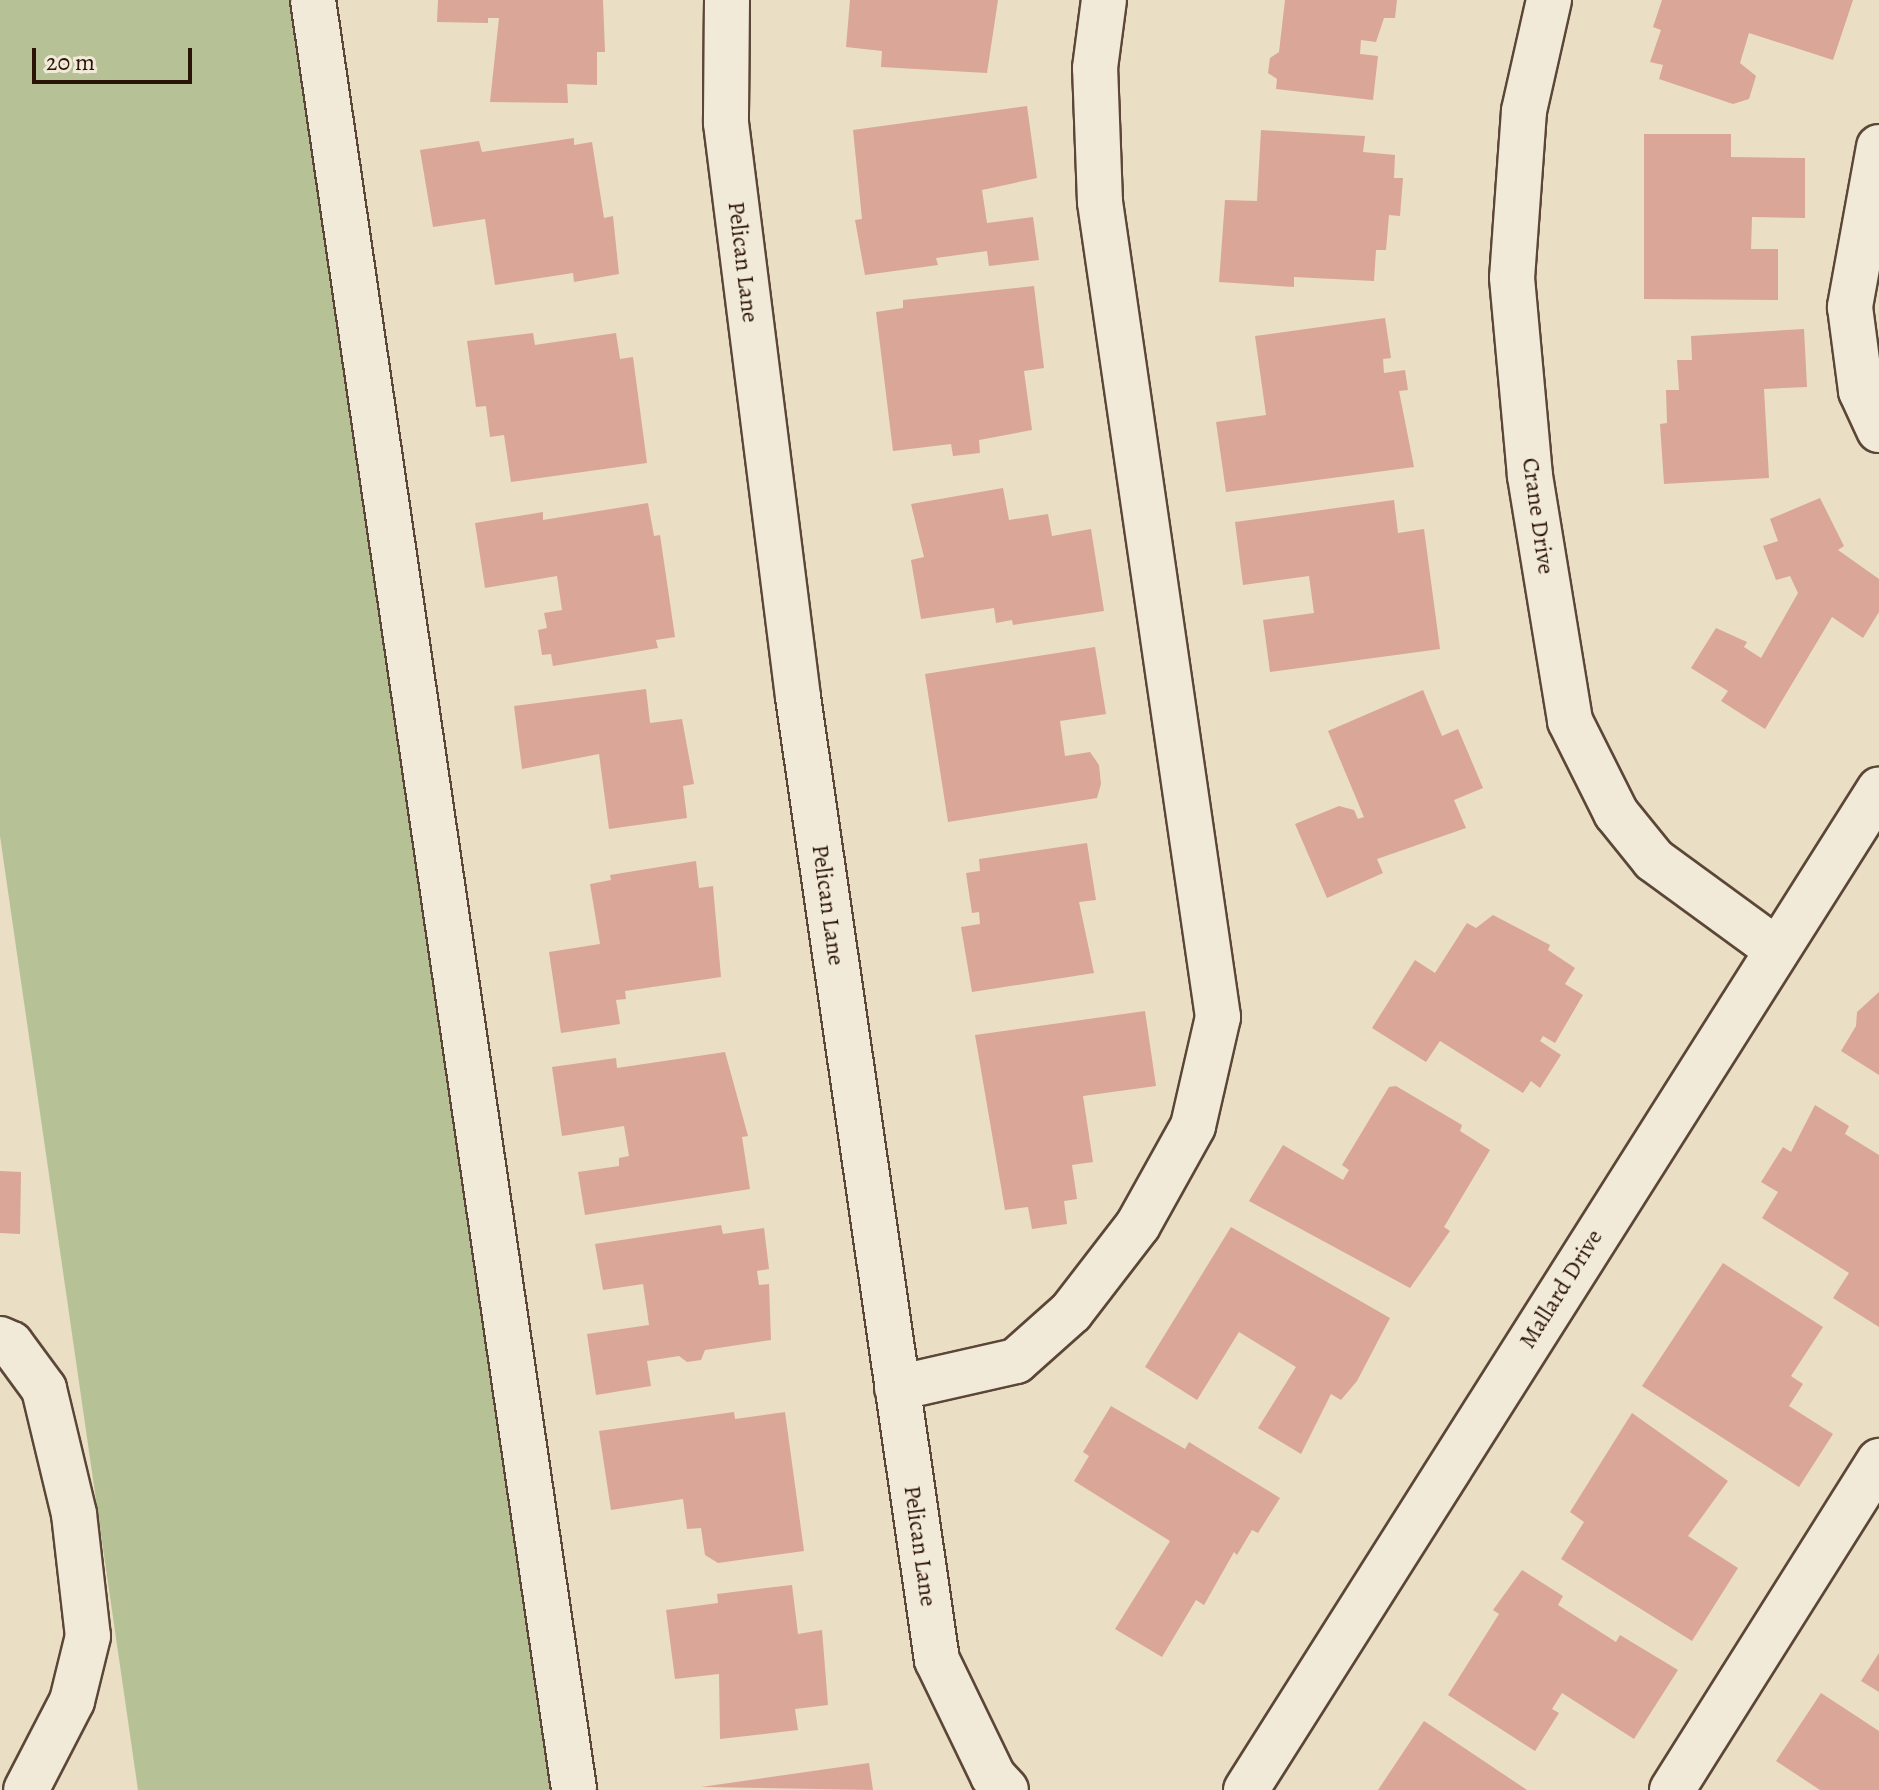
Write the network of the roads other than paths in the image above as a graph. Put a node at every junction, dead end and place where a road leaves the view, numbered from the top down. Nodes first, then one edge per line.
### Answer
1 (313, 0) edge
2 (727, 0) edge
3 (1104, 0) edge
4 (1549, 0) edge
5 (1879, 147) edge
6 (1879, 430) edge
7 (1879, 790) edge
8 (1776, 949) junction
9 (0, 1339) edge
10 (897, 1388) junction
11 (1879, 1461) edge
12 (26, 1790) edge
13 (574, 1790) edge
14 (1006, 1790) edge
15 (1246, 1790) edge
16 (1672, 1790) edge

1 - 13 street
2 - 10 street, Pelican Lane
3 - 10 street
4 - 8 street, Crane Drive
5 - 6 street
7 - 8 street, Mallard Drive
8 - 15 street, Mallard Drive
9 - 12 street
10 - 14 street, Pelican Lane
11 - 16 street

